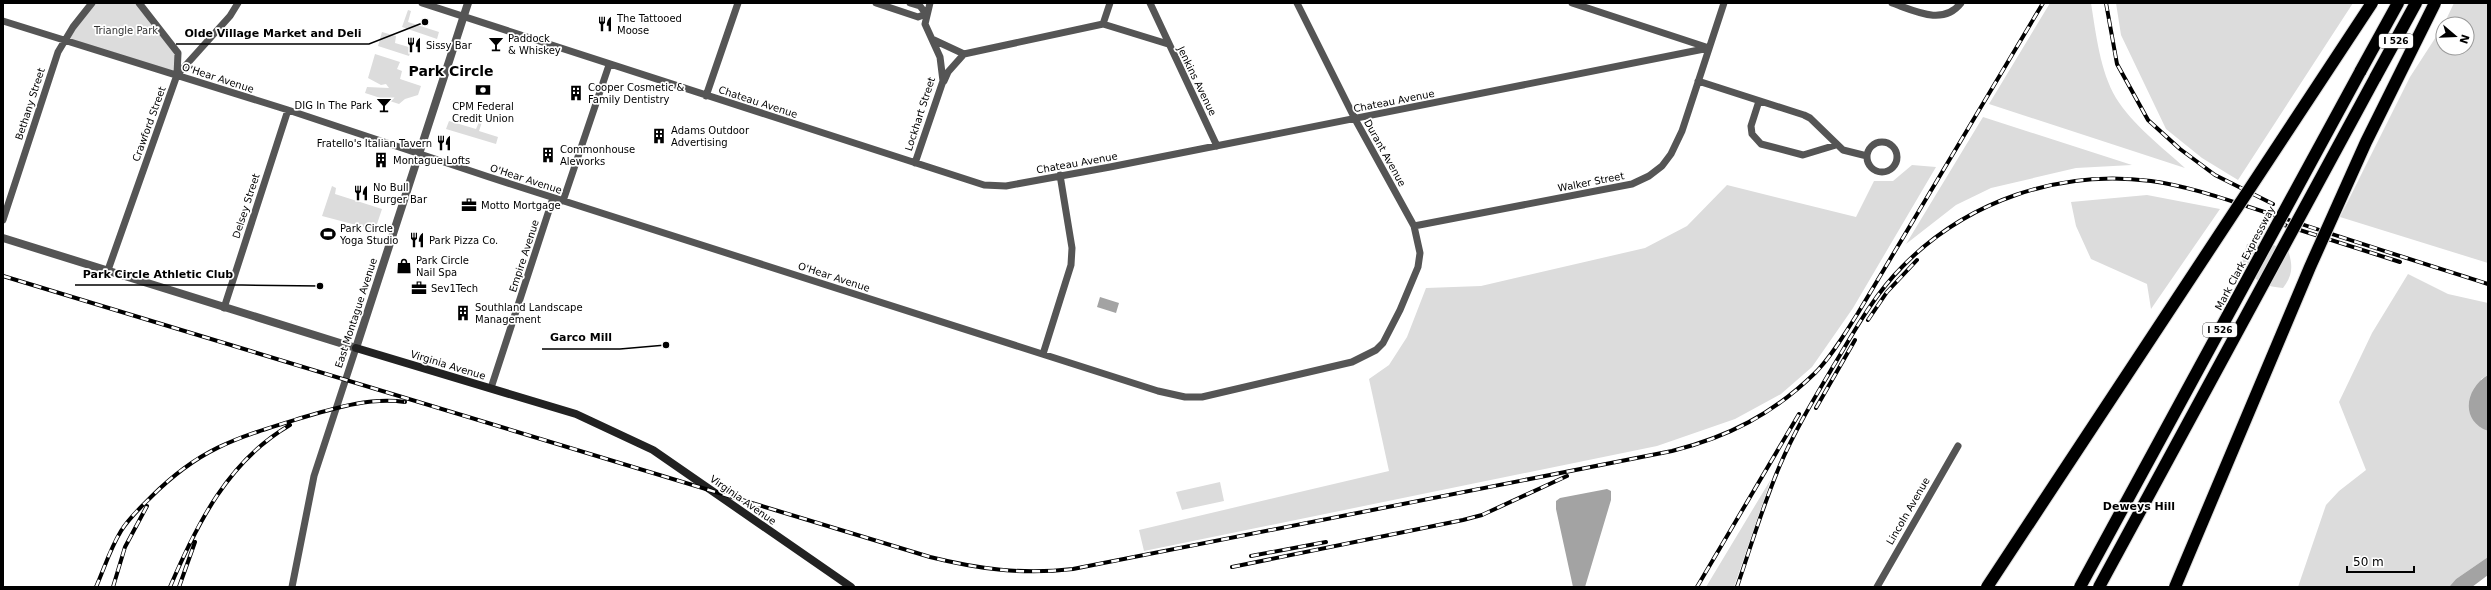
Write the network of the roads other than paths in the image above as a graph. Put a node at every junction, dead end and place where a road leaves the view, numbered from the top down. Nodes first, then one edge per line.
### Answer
1 (92, 3) edge
2 (139, 3) edge
3 (238, 3) edge
4 (422, 3) edge
5 (468, 3) edge
6 (738, 3) edge
7 (876, 3) edge
8 (910, 3) edge
9 (930, 3) edge
10 (1110, 3) edge
11 (1150, 3) edge
12 (1297, 3) edge
13 (1572, 3) edge
14 (1724, 3) edge
15 (1892, 3) edge
16 (1962, 3) edge
17 (2372, 3) edge
18 (2398, 3) edge
19 (2416, 3) edge
20 (2435, 3) edge
21 (926, 14) junction
22 (463, 17) junction
23 (3, 21) edge
24 (1103, 24) junction
25 (934, 40) junction
26 (64, 41) junction
27 (1168, 44) junction
28 (1709, 48) junction
29 (964, 54) junction
30 (609, 65) junction
31 (177, 75) junction
32 (1698, 80) junction
33 (943, 81) junction
34 (706, 96) junction
35 (1759, 101) junction
36 (288, 110) junction
37 (1355, 119) junction
38 (1836, 145) junction
39 (1217, 146) junction
40 (419, 154) junction
41 (1867, 156) junction
42 (915, 163) junction
43 (1060, 175) junction
44 (553, 198) junction
45 (563, 201) junction
46 (3, 220) edge
47 (1414, 226) junction
48 (3, 238) edge
49 (108, 270) junction
50 (224, 308) junction
51 (356, 348) junction
52 (1043, 354) junction
53 (491, 388) junction
54 (1958, 446) dead end
55 (292, 587) edge
56 (851, 587) edge
57 (1877, 587) edge
58 (1987, 587) edge
59 (2080, 587) edge
60 (2099, 587) edge
61 (2175, 587) edge

1 - 26 street, Bethany Street
2 - 31 street
3 - 31 street, Crawford Street
4 - 22 street, Chateau Avenue
5 - 22 street, East Montague Avenue
6 - 34 street
7 - 21 street
8 - 21 street
9 - 21 street
10 - 24 street
11 - 27 street
12 - 37 street, Durant Avenue
13 - 28 street
14 - 28 street, Walker Street
15 - 16 street
17 - 58 highway, bridge
18 - 59 highway, Mark Clark Expressway / I 526, bridge
19 - 60 highway, I 526, bridge
20 - 61 highway, bridge
21 - 25 street, Lockhart Street
22 - 30 street, Chateau Avenue
22 - 40 street, East Montague Avenue
23 - 26 street, O'Hear Avenue
24 - 27 street, Jenkins Avenue
24 - 29 street, Jenkins Avenue
25 - 29 street
25 - 33 street, Lockhart Street
26 - 31 street, O'Hear Avenue
26 - 46 street, Bethany Street
27 - 39 street, Jenkins Avenue
28 - 32 street, Walker Street
28 - 37 street, Chateau Avenue
29 - 33 street
30 - 34 street, Chateau Avenue
30 - 45 street
31 - 36 street, O'Hear Avenue
31 - 49 street, Crawford Street
32 - 35 street
32 - 47 street, Walker Street
33 - 42 street, Lockhart Street
34 - 42 street, Chateau Avenue
35 - 38 street
35 - 38 street
36 - 40 street, O'Hear Avenue
36 - 50 street, Delsey Street
37 - 39 street, Chateau Avenue
37 - 47 street, Durant Avenue
38 - 41 street
39 - 43 street, Chateau Avenue
40 - 44 street, O'Hear Avenue
40 - 51 street, East Montague Avenue
41 - 41 street
42 - 43 street, Chateau Avenue
43 - 52 street
44 - 45 street, O'Hear Avenue
44 - 53 street, Empire Avenue
45 - 52 street, O'Hear Avenue
47 - 52 street, Durant Avenue
48 - 49 street, Virginia Avenue
49 - 50 street, Virginia Avenue
50 - 51 street, Virginia Avenue
51 - 53 main road, Virginia Avenue
51 - 55 street, East Montague Avenue
53 - 56 main road, Virginia Avenue
54 - 57 street, Lincoln Avenue

